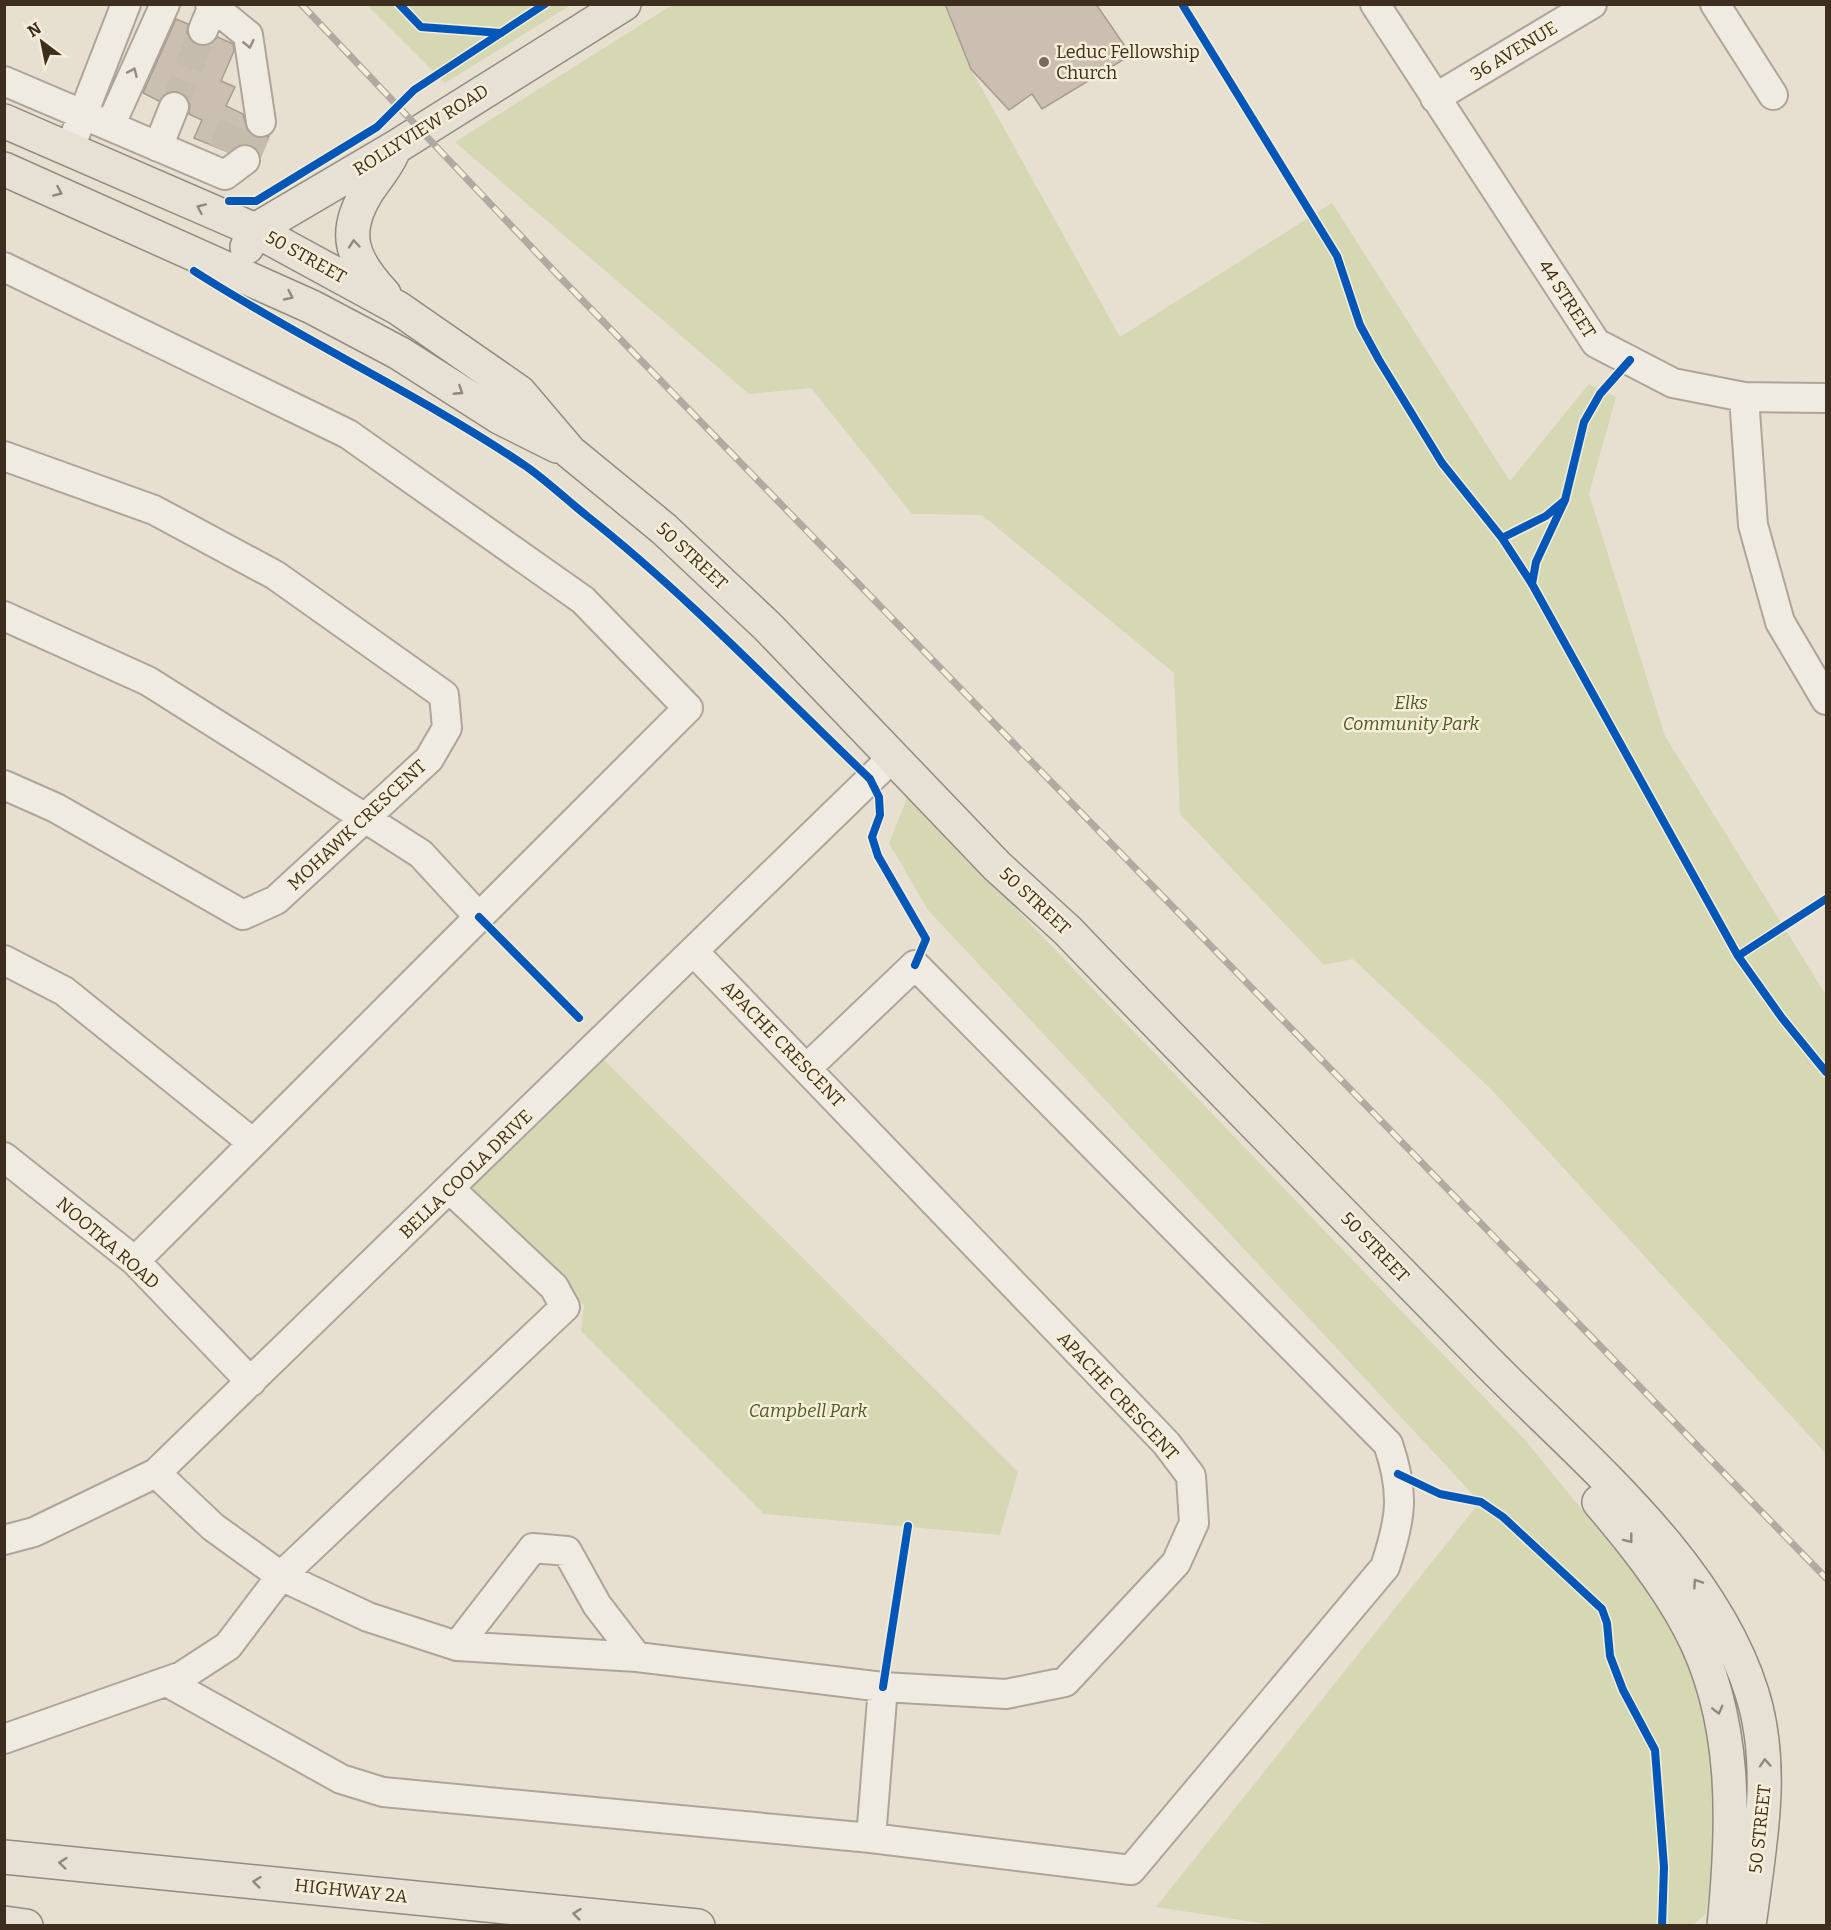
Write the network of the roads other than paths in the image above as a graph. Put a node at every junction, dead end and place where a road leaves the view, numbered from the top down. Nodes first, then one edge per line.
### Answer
1 (126, 4) edge
2 (165, 4) edge
3 (624, 4) edge
4 (1375, 4) edge
5 (1592, 4) edge
6 (1715, 4) edge
7 (209, 14) edge
8 (4, 81) edge
9 (1773, 94) dead end
10 (1435, 98) junction
11 (174, 107) tunnel mouth
12 (253, 109) tunnel mouth
13 (4, 121) edge
14 (98, 121) junction
15 (158, 147) junction
16 (396, 147) junction
17 (69, 150) junction
18 (230, 162) dead end
19 (4, 169) edge
20 (255, 230) junction
21 (4, 267) edge
22 (236, 271) junction
23 (398, 308) junction
24 (1744, 397) junction
25 (1827, 398) edge
26 (570, 452) junction
27 (4, 456) edge
28 (4, 616) edge
29 (1827, 700) edge
30 (893, 757) junction
31 (4, 785) edge
32 (365, 818) junction
33 (479, 917) junction
34 (694, 952) junction
35 (4, 960) edge
36 (807, 1068) junction
37 (253, 1143) junction
38 (6, 1161) edge
39 (450, 1189) junction
40 (135, 1261) junction
41 (251, 1382) junction
42 (156, 1473) junction
43 (4, 1540) edge
44 (281, 1576) junction
45 (457, 1646) junction
46 (636, 1657) junction
47 (167, 1682) junction
48 (883, 1687) junction
49 (4, 1739) edge
50 (872, 1838) junction
51 (4, 1857) edge
52 (1740, 1918) edge
53 (4, 1923) edge
54 (26, 1926) edge
55 (698, 1926) edge
56 (1711, 1926) edge

1 - 14 street
14 -> 2 street
3 - 16 main road, ROLLYVIEW ROAD
4 - 10 street, 44 STREET
5 - 10 street, 36 AVENUE
6 - 9 street
7 -> 12 street
8 - 14 street
10 - 24 street, 44 STREET
11 - 15 street
13 - 17 main road, 50 STREET
14 - 15 street
14 - 17 street
15 - 18 street
16 - 20 main road, ROLLYVIEW ROAD
23 -> 16 main road
20 -> 17 main road, 50 STREET
19 -> 22 main road, 50 STREET
20 - 22 main road
20 - 23 main road, 50 STREET
21 - 33 street
22 -> 26 main road, 50 STREET
23 - 26 main road, 50 STREET
24 - 25 street, 44 STREET
24 - 29 street
26 - 30 main road, 50 STREET
27 - 32 street, MOHAWK CRESCENT
28 - 32 street
30 - 34 street, BELLA COOLA DRIVE
30 - 52 main road, 50 STREET
31 - 32 street, MOHAWK CRESCENT
32 - 33 street
33 - 37 street
34 - 36 street, APACHE CRESCENT
34 - 39 street, BELLA COOLA DRIVE
35 - 37 street
36 - 48 street, APACHE CRESCENT
36 - 50 street
37 - 40 street
38 - 40 street, NOOTKA ROAD
39 - 41 street, BELLA COOLA DRIVE
39 - 44 street
40 - 41 street, NOOTKA ROAD
41 - 42 street, BELLA COOLA DRIVE
42 - 43 street, BELLA COOLA DRIVE
42 - 44 street, APACHE CRESCENT
44 - 45 street, APACHE CRESCENT
44 - 47 street
45 - 46 street, APACHE CRESCENT
45 - 46 street
46 - 48 street, APACHE CRESCENT
47 - 49 street
47 - 50 street
48 - 50 street
55 -> 51 main road, HIGHWAY 2A
52 - 56 main road, 50 STREET
53 - 54 main road

